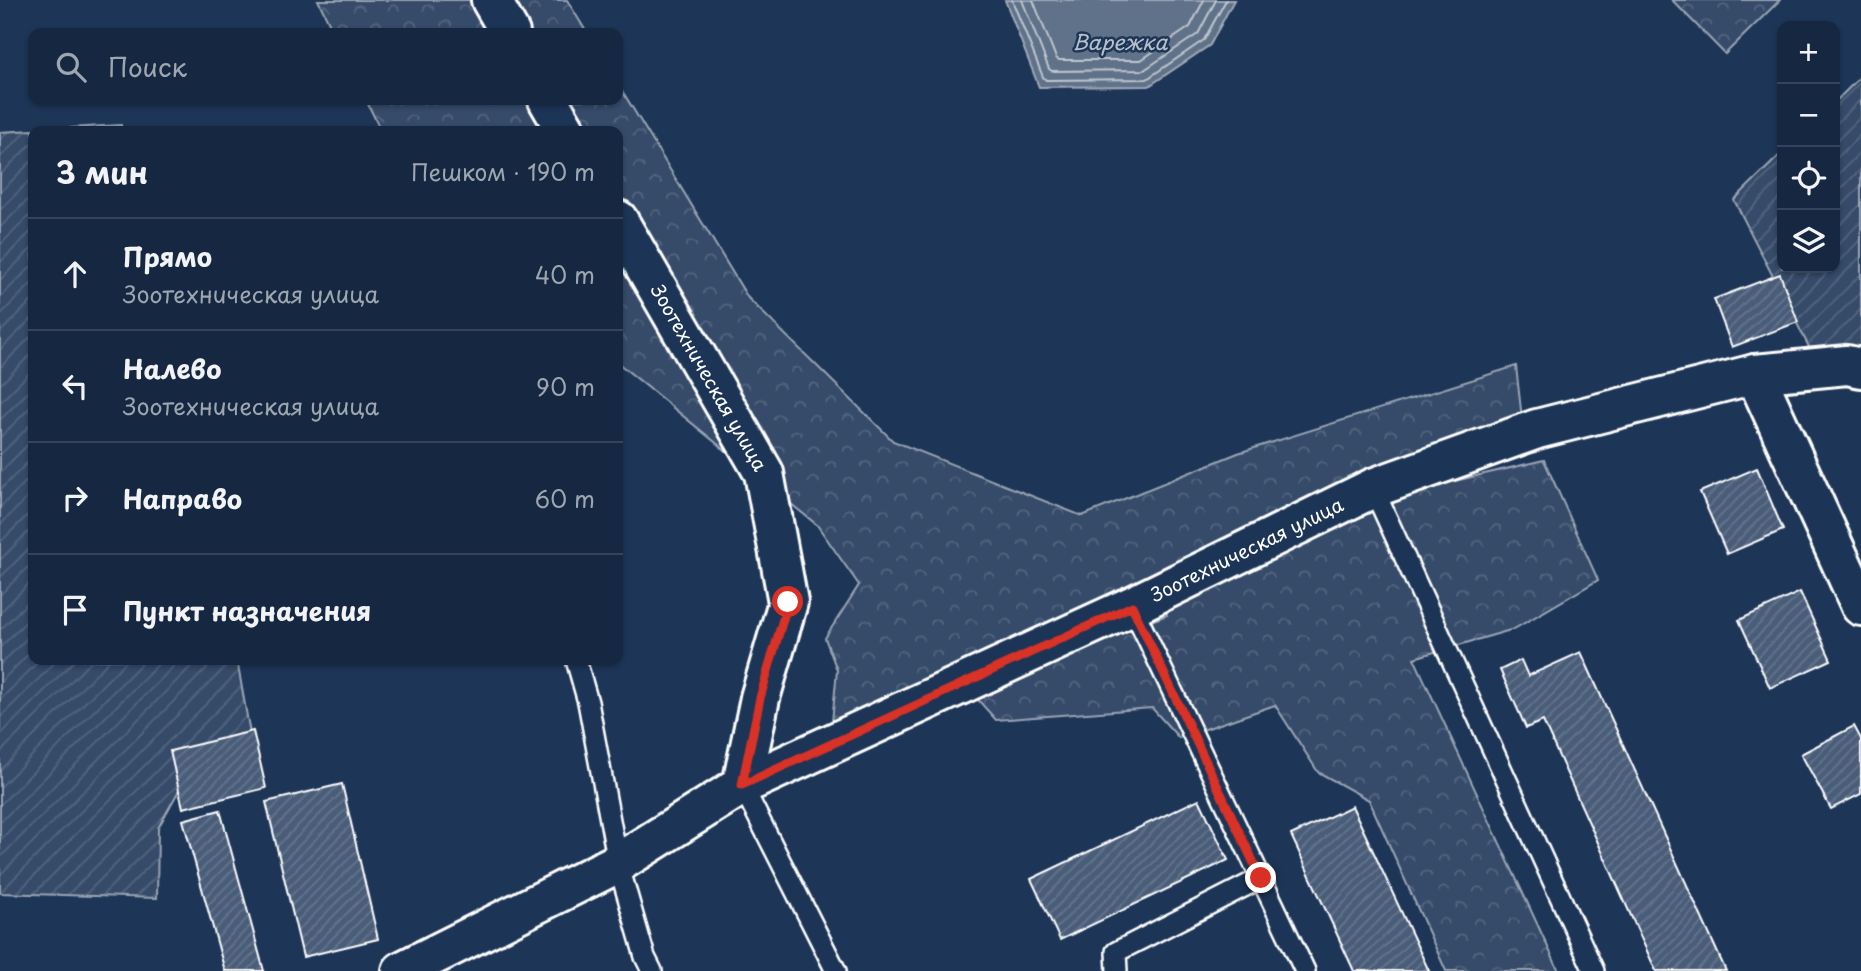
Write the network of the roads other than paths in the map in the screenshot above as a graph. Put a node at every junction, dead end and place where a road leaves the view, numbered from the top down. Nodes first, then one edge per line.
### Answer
1 (491, 0) edge
2 (507, 28) edge
3 (551, 105) edge
4 (563, 126) edge
5 (623, 232) edge
6 (1861, 368) edge
7 (1755, 374) junction
8 (1373, 488) junction
9 (1132, 606) junction
10 (1861, 606) edge
11 (577, 665) edge
12 (742, 785) junction
13 (618, 863) junction
14 (1261, 878) junction
15 (402, 971) edge
16 (652, 971) edge
17 (836, 971) edge
18 (1116, 971) edge
19 (1305, 971) edge
20 (1594, 971) edge

1 - 2 street
3 - 4 street
5 - 12 street, Зоотехническая улица
6 - 7 street, Зоотехническая улица
7 - 8 street, Зоотехническая улица
7 - 10 street
8 - 9 street, Зоотехническая улица
8 - 20 lane
9 - 12 street, Зоотехническая улица
9 - 14 lane
11 - 13 lane
12 - 13 street
12 - 17 lane
13 - 15 street
13 - 16 lane
14 - 18 lane
14 - 19 lane

